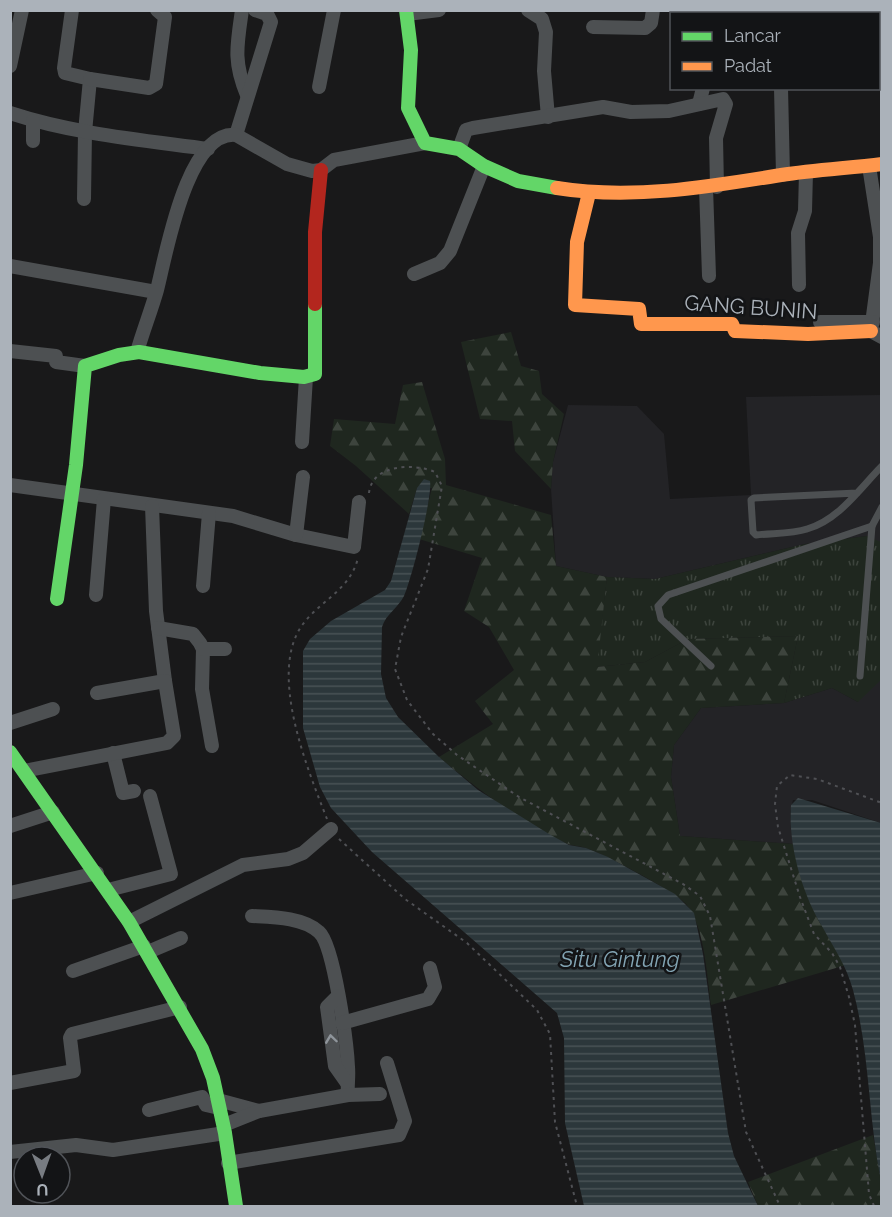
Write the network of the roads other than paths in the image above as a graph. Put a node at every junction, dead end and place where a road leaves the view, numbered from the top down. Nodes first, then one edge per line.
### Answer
1 (22, 10) edge
2 (72, 10) edge
3 (157, 10) edge
4 (242, 10) edge
5 (255, 10) edge
6 (334, 10) edge
7 (439, 10) edge
8 (528, 10) edge
9 (653, 10) edge
10 (407, 12) edge
11 (593, 27) dead end
12 (10, 66) edge
13 (90, 79) junction
14 (319, 87) dead end
15 (702, 90) edge
16 (781, 90) edge
17 (247, 95) junction
18 (699, 104) junction
19 (10, 113) edge
20 (548, 117) junction
21 (33, 121) junction
22 (85, 132) junction
23 (236, 135) junction
24 (33, 141) dead end
25 (424, 143) junction
26 (208, 149) junction
27 (459, 149) junction
28 (875, 165) edge
29 (484, 166) junction
30 (321, 170) junction
31 (806, 172) junction
32 (783, 175) junction
33 (712, 187) junction
34 (589, 193) junction
35 (84, 199) dead end
36 (10, 266) edge
37 (414, 274) dead end
38 (709, 276) dead end
39 (799, 285) dead end
40 (156, 292) junction
41 (820, 322) dead end
42 (875, 330) edge
43 (10, 351) edge
44 (137, 352) junction
45 (85, 366) junction
46 (306, 377) junction
47 (302, 442) dead end
48 (882, 466) edge
49 (303, 477) dead end
50 (10, 485) edge
51 (71, 493) junction
52 (857, 493) junction
53 (104, 499) junction
54 (364, 499) road end
55 (152, 506) junction
56 (882, 507) edge
57 (209, 513) junction
58 (872, 526) junction
59 (296, 535) junction
60 (203, 586) dead end
61 (96, 595) dead end
62 (57, 599) dead end
63 (158, 628) junction
64 (203, 649) junction
65 (225, 649) dead end
66 (711, 666) dead end
67 (860, 676) dead end
68 (165, 681) junction
69 (98, 693) dead end
70 (53, 709) dead end
71 (10, 723) edge
72 (212, 746) dead end
73 (10, 752) edge
74 (113, 753) junction
75 (24, 771) junction
76 (134, 791) dead end
77 (150, 796) dead end
78 (53, 812) junction
79 (10, 826) edge
80 (331, 829) road end
81 (97, 873) junction
82 (108, 890) junction
83 (10, 893) edge
84 (252, 916) dead end
85 (129, 922) junction
86 (181, 938) dead end
87 (146, 949) junction
88 (430, 968) dead end
89 (73, 971) dead end
90 (338, 996) junction
91 (180, 1007) junction
92 (342, 1023) junction
93 (387, 1063) dead end
94 (10, 1083) edge
95 (347, 1089) junction
96 (380, 1095) dead end
97 (219, 1104) junction
98 (149, 1110) dead end
99 (259, 1111) junction
100 (224, 1129) junction
101 (10, 1152) edge
102 (228, 1163) junction
103 (236, 1206) edge

1 - 12 street
2 - 13 street
3 - 13 street
4 - 17 street
5 - 17 street
6 - 14 street
7 - 10 street
8 - 20 street
9 - 11 street
10 - 25 street
13 - 22 street
15 - 18 street
16 - 32 street
17 - 23 street
18 - 20 street
18 - 33 street
19 - 21 street
20 - 27 street
21 - 22 street
21 - 24 street
22 - 26 street
22 - 35 street
23 - 26 street
23 - 30 street
25 - 27 street
25 - 30 street
26 - 40 street
27 - 29 street
28 - 31 street
28 - 42 street
29 - 34 street
29 - 37 street
30 - 46 street
31 - 32 street
31 - 39 street
32 - 33 street
33 - 34 street
33 - 38 street
34 - 42 street, GANG BUNIN
36 - 40 street
40 - 44 street
41 - 42 street
43 - 45 street
44 - 45 street
44 - 46 street
45 - 51 street
46 - 47 street
48 - 52 lane
49 - 59 street
50 - 51 street
51 - 53 street
51 - 62 street
52 - 52 lane
53 - 55 street
53 - 61 street
54 - 59 street
55 - 57 street
55 - 63 street
56 - 58 lane
57 - 59 street
57 - 60 street
58 - 66 lane
58 - 67 lane
63 - 64 street
63 - 68 street
64 - 65 street
64 - 72 street
68 - 69 street
68 - 74 street
70 - 71 street
73 - 75 street
74 - 75 street
74 - 76 street
75 - 78 street
77 - 82 street
78 - 79 street
78 - 81 street
80 - 85 street
81 - 82 street
81 - 83 street
82 - 85 street
84 - 90 street
85 - 87 street
86 - 87 street
87 - 89 street
87 - 91 street
88 - 92 street
90 - 92 street
95 -> 90 street
91 - 94 street
91 - 97 street
92 - 95 street
93 - 102 street
95 - 96 street
95 - 99 street
97 - 98 street
97 - 99 street
97 - 100 street
99 - 100 street
100 - 101 street
100 - 102 street
102 - 103 street

